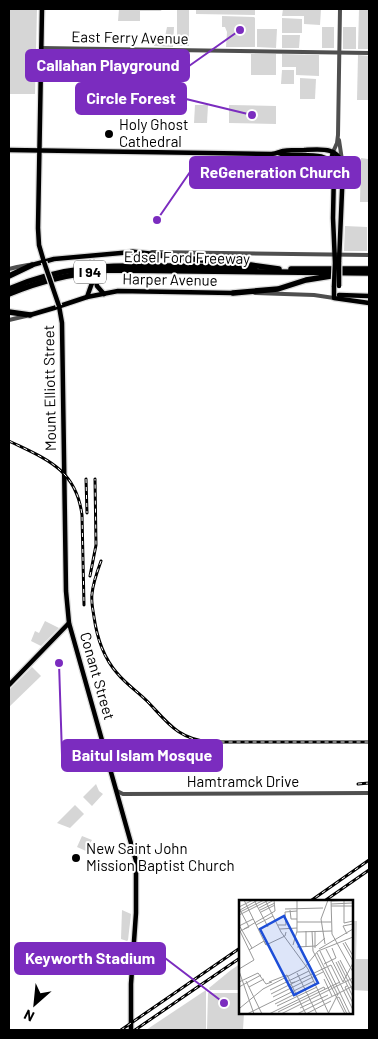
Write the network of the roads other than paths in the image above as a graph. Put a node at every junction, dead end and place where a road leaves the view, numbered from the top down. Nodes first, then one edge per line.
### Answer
1 (42, 9) edge
2 (340, 9) edge
3 (41, 48) junction
4 (339, 53) junction
5 (369, 53) edge
6 (338, 135) junction
7 (320, 149) junction
8 (9, 150) edge
9 (39, 151) junction
10 (333, 152) junction
11 (278, 153) junction
12 (319, 156) junction
13 (342, 161) junction
14 (334, 186) junction
15 (132, 252) junction
16 (102, 254) junction
17 (337, 255) junction
18 (369, 255) edge
19 (85, 256) junction
20 (44, 262) junction
21 (92, 262) junction
22 (32, 265) junction
23 (279, 268) junction
24 (369, 269) edge
25 (9, 270) edge
26 (347, 273) junction
27 (369, 273) edge
28 (9, 276) edge
29 (94, 282) junction
30 (9, 288) edge
31 (232, 293) junction
32 (9, 294) edge
33 (104, 294) junction
34 (369, 296) edge
35 (87, 297) junction
36 (337, 297) junction
37 (369, 303) edge
38 (59, 306) junction
39 (9, 312) edge
40 (30, 315) junction
41 (9, 320) edge
42 (69, 623) junction
43 (9, 684) edge
44 (117, 790) junction
45 (369, 793) edge
46 (131, 1030) edge

1 - 3 main road, Mount Elliott Street
2 - 4 street
3 - 4 street, East Ferry Avenue
3 - 9 main road, Mount Elliott Street
4 - 5 street, East Ferry Avenue
4 - 6 street
6 - 10 street
6 - 13 street
7 - 10 main road
7 - 11 main road
7 - 12 main road
8 - 9 main road
9 - 11 main road
9 - 20 main road, Mount Elliott Street
10 - 13 main road
10 - 14 main road
11 - 12 main road
12 - 14 main road
13 - 17 main road
14 - 17 main road
15 - 16 main road, Harper Avenue
15 - 17 street, Harper Avenue
15 - 23 highway
16 - 19 main road, Harper Avenue
16 - 21 main road
17 - 18 street, Harper Avenue
17 - 36 main road, bridge
19 - 20 main road, Harper Avenue
19 - 21 main road
20 - 22 main road
20 - 38 main road, Mount Elliott Street, bridge
21 - 29 main road, bridge
22 - 25 street
22 - 28 highway
23 - 24 highway, Edsel Ford Freeway / I 94
23 - 30 highway, Edsel Ford Freeway / I 94
26 - 27 highway, Edsel Ford Freeway / I 94
26 - 31 highway
26 - 32 highway, Edsel Ford Freeway / I 94
29 - 33 main road
29 - 35 main road
31 - 33 main road, Harper Avenue
31 - 36 street, Harper Avenue
33 - 35 main road, Harper Avenue
34 - 36 main road
35 - 38 main road, Harper Avenue
36 - 37 main road
38 - 40 main road, Harper Avenue
38 - 42 main road, Mount Elliott Street
39 - 40 highway
40 - 41 street, Harper Avenue
42 - 43 main road
42 - 44 main road, Conant Street
44 - 45 street, Hamtramck Drive
44 - 46 main road, Conant Street

